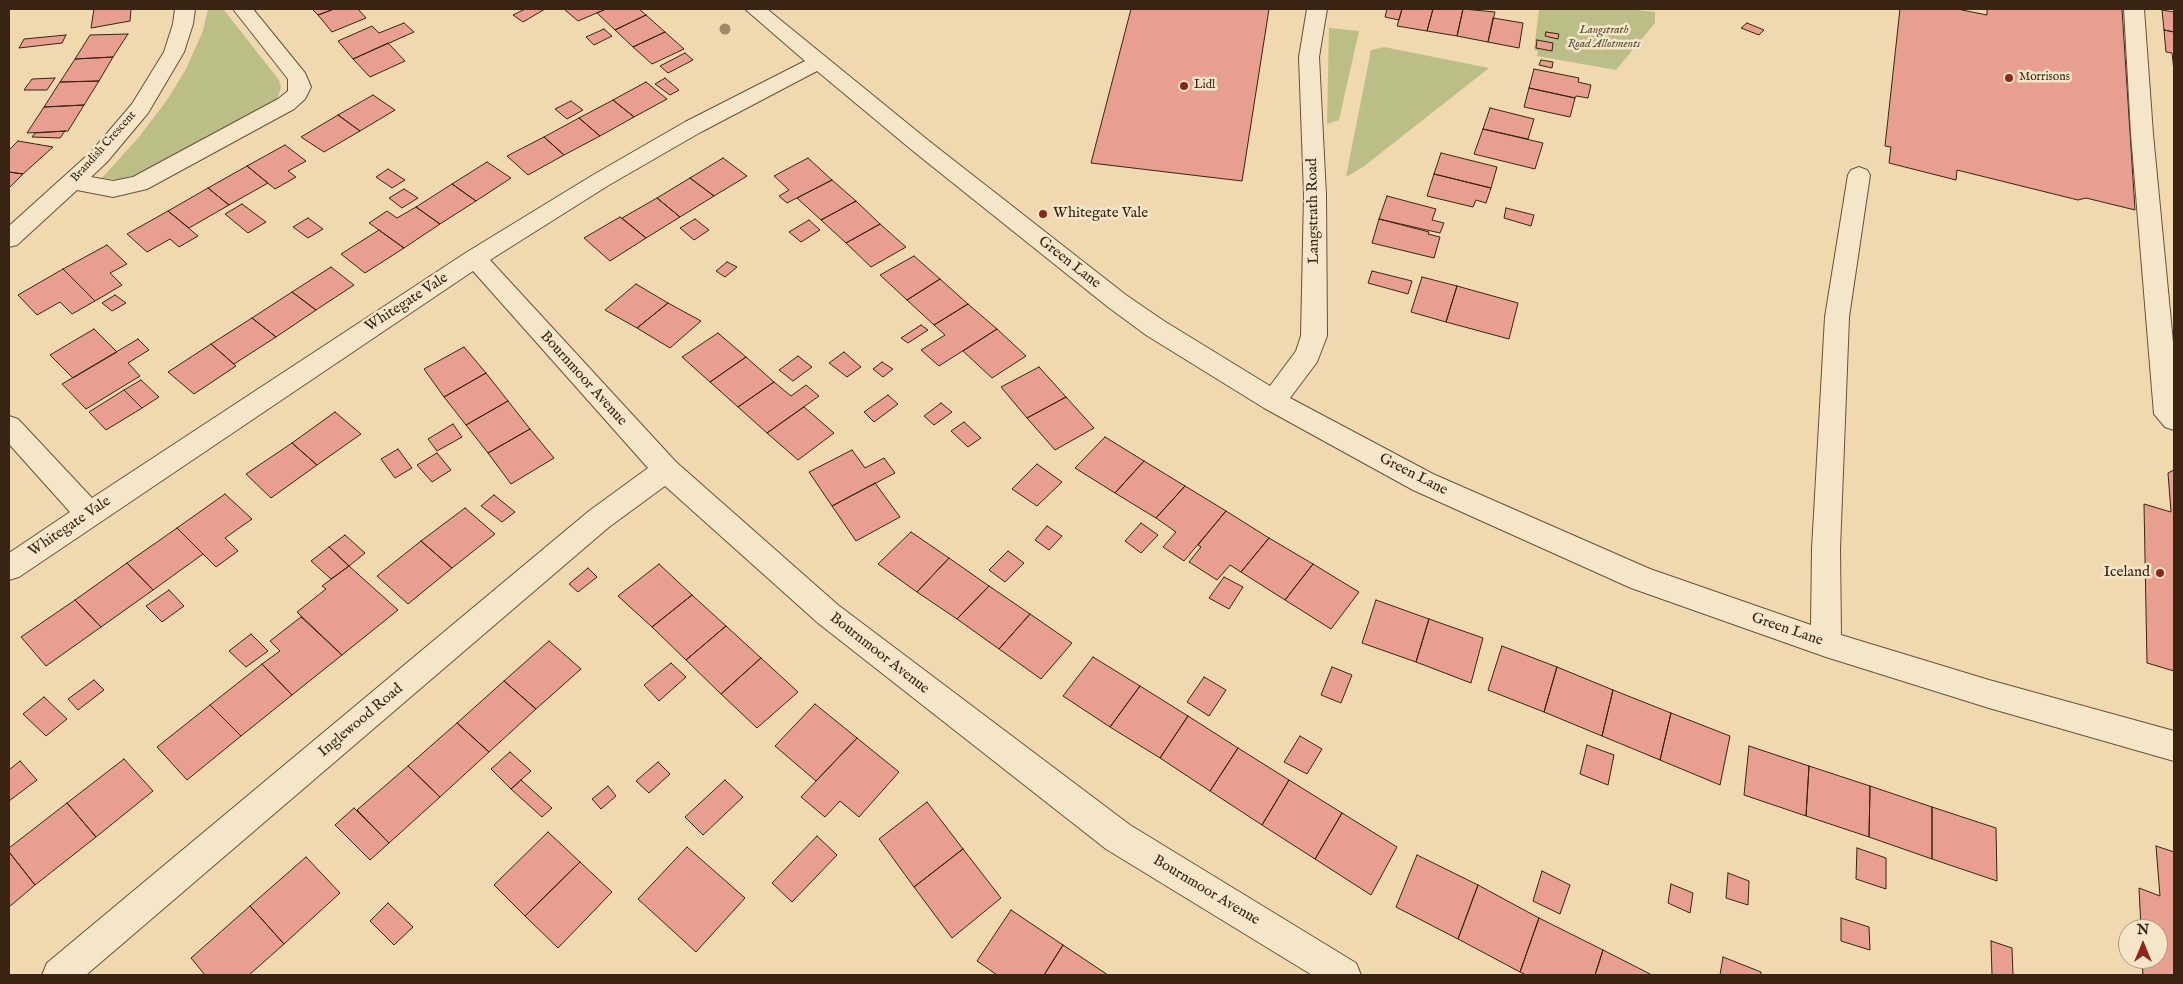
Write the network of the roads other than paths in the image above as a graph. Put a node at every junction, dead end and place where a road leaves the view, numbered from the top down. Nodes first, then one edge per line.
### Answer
1 (185, 9) edge
2 (243, 9) edge
3 (754, 9) edge
4 (1316, 9) edge
5 (2134, 9) edge
6 (819, 62) junction
7 (1859, 175) dead end
8 (74, 182) junction
9 (9, 239) edge
10 (475, 258) junction
11 (1273, 400) junction
12 (2170, 417) edge
13 (9, 426) edge
14 (666, 470) junction
15 (90, 514) junction
16 (9, 568) edge
17 (1826, 644) junction
18 (2174, 746) edge
19 (59, 975) edge
20 (1344, 975) edge

1 - 8 street, Brandish Crescent
2 - 8 street
3 - 6 street, Green Lane
4 - 11 street, Langstrath Road
5 - 12 street
6 - 10 street, Whitegate Vale
6 - 11 street, Green Lane
7 - 17 street
8 - 9 street, Brandish Crescent
10 - 14 street, Bournmoor Avenue
10 - 15 street, Whitegate Vale
11 - 17 street, Green Lane
13 - 15 street
14 - 19 street, Inglewood Road
14 - 20 street, Bournmoor Avenue
15 - 16 street, Whitegate Vale
17 - 18 street, Green Lane

